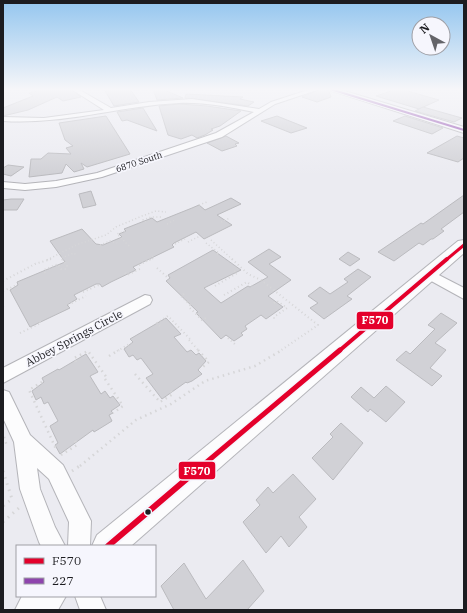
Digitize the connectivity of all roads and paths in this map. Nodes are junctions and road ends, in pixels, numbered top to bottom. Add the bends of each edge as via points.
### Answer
1 (56, 118) edge
2 (250, 118) edge
3 (423, 118) edge
4 (3, 119) edge
5 (464, 130) edge
6 (7, 186) edge
7 (207, 202) dead end
8 (199, 205) dead end
9 (166, 212) dead end
10 (163, 217) dead end
11 (230, 218) dead end
12 (175, 220) dead end
13 (146, 222) dead end
14 (221, 222) dead end
15 (167, 224) dead end
16 (125, 231) dead end
17 (200, 236) dead end
18 (185, 239) dead end
19 (211, 240) dead end
20 (188, 242) dead end
21 (117, 243) dead end
22 (206, 243) dead end
23 (175, 244) dead end
24 (100, 245) dead end
25 (464, 245) edge
26 (129, 246) dead end
27 (76, 255) dead end
28 (151, 255) dead end
29 (215, 255) dead end
30 (139, 264) dead end
31 (142, 268) dead end
32 (157, 268) dead end
33 (233, 270) dead end
34 (125, 272) dead end
35 (45, 273) dead end
36 (429, 274) junction
37 (167, 277) dead end
38 (3, 280) edge
39 (17, 285) dead end
40 (99, 285) dead end
41 (214, 286) dead end
42 (252, 286) dead end
43 (3, 291) edge
44 (83, 292) dead end
45 (184, 294) dead end
46 (464, 294) edge
47 (224, 295) dead end
48 (86, 296) dead end
49 (145, 300) dead end
50 (274, 303) dead end
51 (68, 305) dead end
52 (206, 318) dead end
53 (38, 320) dead end
54 (274, 321) dead end
55 (160, 326) dead end
56 (20, 333) dead end
57 (228, 338) dead end
58 (131, 343) dead end
59 (237, 346) dead end
60 (109, 356) dead end
61 (76, 362) dead end
62 (200, 369) dead end
63 (135, 374) dead end
64 (3, 376) edge
65 (42, 382) dead end
66 (170, 390) dead end
67 (3, 398) edge
68 (113, 413) dead end
69 (74, 440) dead end
70 (23, 442) junction
71 (3, 471) edge
72 (59, 478) junction
73 (3, 506) edge
74 (20, 506) dead end
75 (3, 522) edge
76 (53, 545) edge
77 (79, 545) edge
78 (109, 545) edge
79 (48, 597) edge
80 (88, 597) edge
81 (32, 610) edge
82 (93, 610) edge

1 - 4 street
2 - 6 street, 6870 South via 219,135 99,175 56,184
3 - 5 main road
7 - 8 path
9 - 38 path via 156,211 142,216 116,227 106,235 76,245 52,259 35,264
10 - 13 path via 151,216 144,220
11 - 14 path
12 - 15 path
16 - 26 path via 117,234
17 - 20 path
18 - 23 path
19 - 72 path via 248,274 261,280 318,325 255,366 205,381 171,404 136,420 78,468
21 - 24 path via 110,241
22 - 29 path via 219,253
25 - 36 main road
27 - 35 path via 74,253 61,258 67,266 66,269 61,269 58,264 44,270
28 - 30 path via 154,258
31 - 34 path via 127,275
32 - 37 path
33 - 41 path via 237,273
36 - 46 street
36 - 78 main road
39 - 43 path
40 - 44 path
42 - 47 path via 246,282
45 - 52 path via 181,296 191,308 202,320
48 - 51 path
49 - 64 street, Abbey Springs Circle
50 - 54 path via 277,301 287,308 274,317
53 - 56 path via 41,323
55 - 62 path via 157,322 168,316 210,362
57 - 59 path
58 - 60 path
61 - 68 path via 74,358 88,351 123,406
63 - 66 path via 160,402 173,394
65 - 69 path via 29,390 60,456 77,445
67 - 70 street
70 - 72 street via 56,472
70 - 76 street via 30,489
71 - 73 path via 12,499
72 - 77 street via 80,521
74 - 75 path
79 - 81 main road
80 - 82 street

